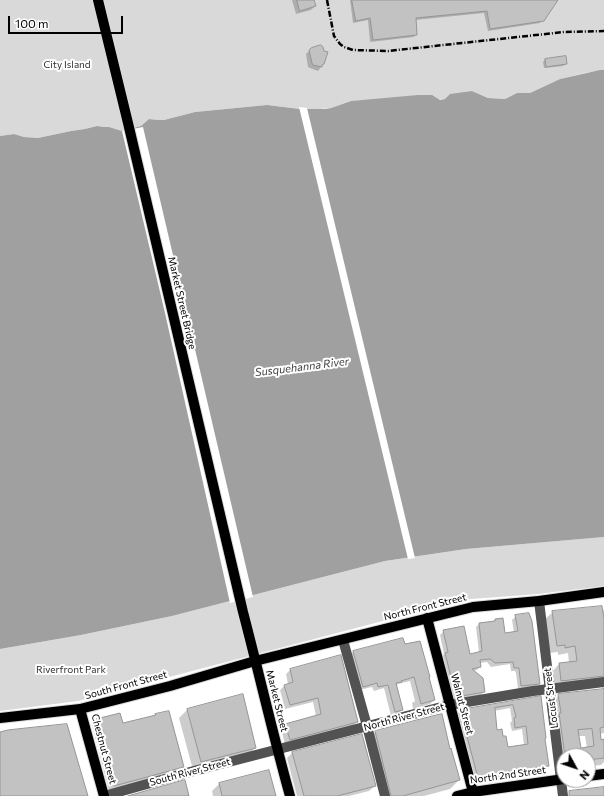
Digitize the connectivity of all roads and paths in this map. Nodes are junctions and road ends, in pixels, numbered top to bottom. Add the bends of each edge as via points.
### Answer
1 (98, 0) edge
2 (604, 592) edge
3 (540, 601) junction
4 (243, 612) joint
5 (427, 618) junction
6 (343, 640) junction
7 (255, 661) junction
8 (604, 682) edge
9 (550, 689) junction
10 (449, 705) junction
11 (80, 709) junction
12 (0, 718) edge
13 (367, 726) junction
14 (558, 748) edge
15 (277, 750) junction
16 (556, 780) edge
17 (474, 794) edge
18 (104, 796) edge
19 (290, 796) edge
20 (385, 796) edge
21 (457, 796) edge

1 - 4 main road, Market Street Bridge
2 - 3 main road, North Front Street
3 - 5 main road, North Front Street via 473,607
3 - 9 street, Locust Street
4 - 7 main road, Market Street
5 - 6 main road, North Front Street
5 - 10 main road, Walnut Street
6 - 7 main road, North Front Street
6 - 13 street
7 - 11 main road, South Front Street
7 - 15 main road, Market Street
8 - 9 street, North River Street
9 - 10 street, North River Street
9 - 14 street, Locust Street
10 - 13 street, North River Street
10 - 17 main road, Walnut Street
11 - 12 main road, South Front Street
11 - 18 main road, Chestnut Street
13 - 15 street, North River Street
13 - 20 street
15 - 18 street, South River Street
15 - 19 main road, Market Street
16 - 17 main road, North 2nd Street
17 - 21 main road, North 2nd Street

